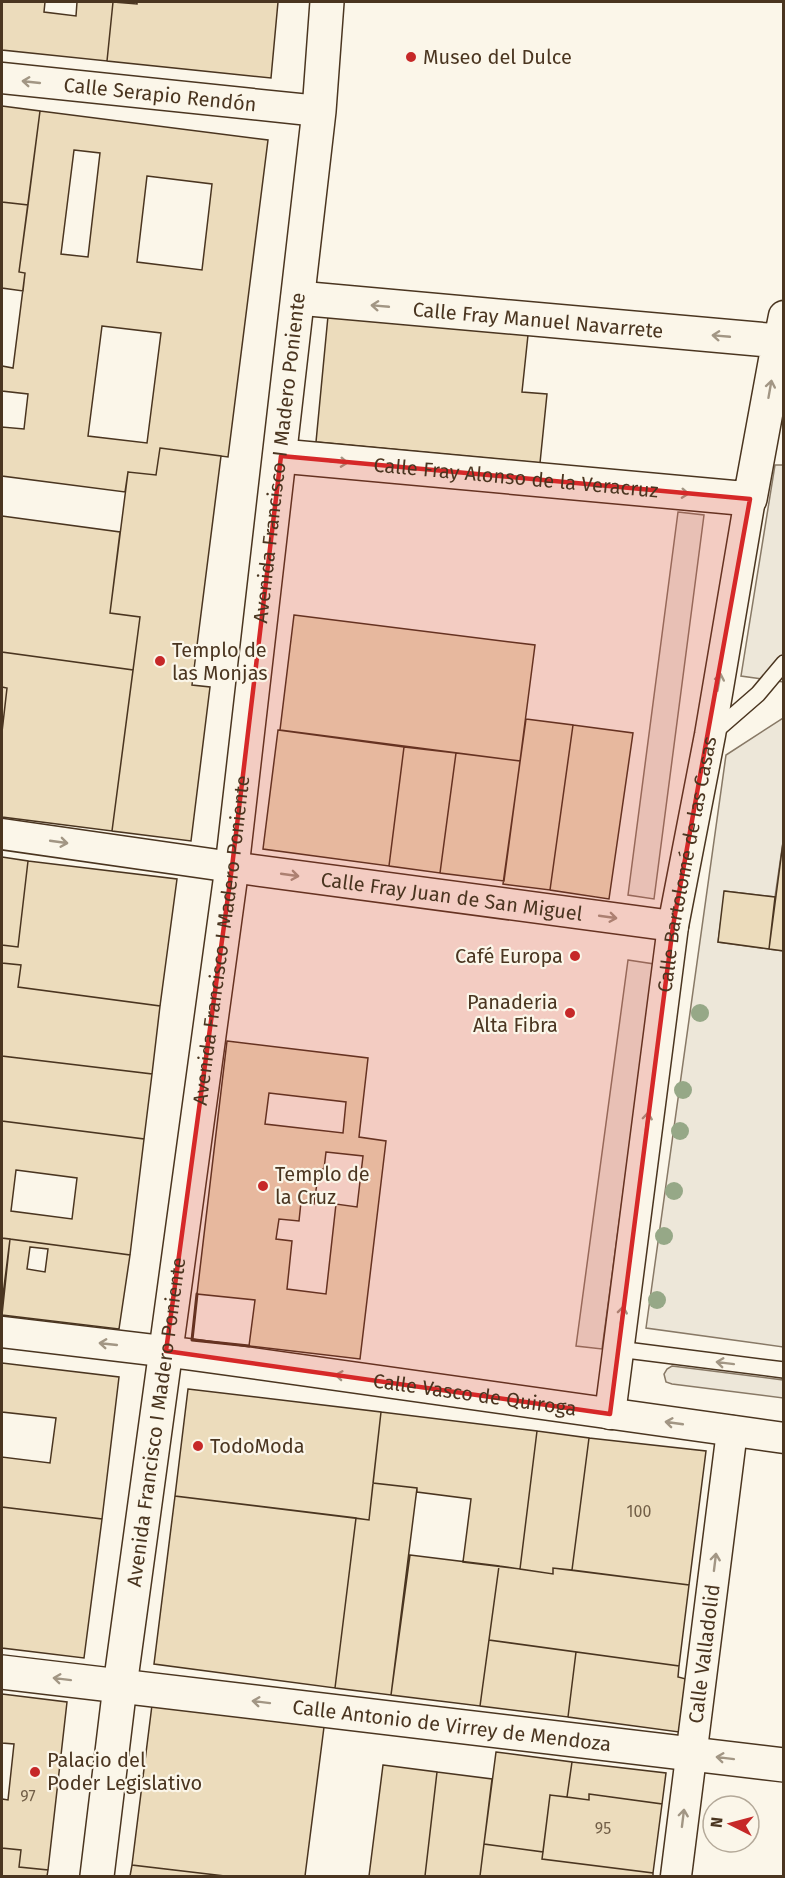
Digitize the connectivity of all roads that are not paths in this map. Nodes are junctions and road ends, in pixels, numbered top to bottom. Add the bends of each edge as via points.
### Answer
1 (327, 2) edge
2 (2, 78) edge
3 (319, 111) junction
4 (298, 298) junction
5 (781, 329) edge
6 (773, 438) edge
7 (281, 456) junction
8 (750, 499) junction
9 (783, 663) edge
10 (710, 735) junction
11 (2, 834) edge
12 (232, 867) junction
13 (672, 926) junction
14 (2, 1332) edge
15 (618, 1349) junction
16 (166, 1351) junction
17 (783, 1370) edge
18 (610, 1414) junction
19 (732, 1431) junction
20 (783, 1438) edge
21 (2, 1672) edge
22 (120, 1686) junction
23 (692, 1754) junction
24 (783, 1765) edge
25 (97, 1876) edge
26 (676, 1876) edge

1 - 3 street, Avenida Francisco I Madero Poniente
3 -> 2 street, Calle Serapio Rendón
3 - 4 street, Avenida Francisco I Madero Poniente
5 -> 4 street, Calle Fray Manuel Navarrete
4 - 7 street, Avenida Francisco I Madero Poniente
6 -> 5 street, Calle Bartolomé de las Casas
6 - 8 street, Calle Bartolomé de las Casas
7 -> 8 street, Calle Fray Alonso de la Veracruz
7 - 12 street, Avenida Francisco I Madero Poniente
10 -> 8 street, Calle Bartolomé de las Casas
9 - 10 lane via 758,694
10 - 13 street, Calle Bartolomé de las Casas
11 -> 12 street, Calle Fray Juan de San Miguel
12 -> 13 street, Calle Fray Juan de San Miguel
12 - 16 street, Avenida Francisco I Madero Poniente
15 -> 13 street, Calle Bartolomé de las Casas
16 -> 14 street, Calle Vasco de Quiroga
17 -> 15 lane
15 - 18 street, Calle Bartolomé de las Casas
18 -> 16 street, Calle Vasco de Quiroga
16 - 22 street, Avenida Francisco I Madero Poniente
19 -> 18 street, Calle Vasco de Quiroga
19 - 20 street, Calle Vasco de Quiroga
23 -> 19 street, Calle Valladolid
22 -> 21 street, Calle Antonio de Virrey de Mendoza
23 -> 22 street, Calle Antonio de Virrey de Mendoza
22 - 25 street, Avenida Francisco I Madero Poniente
24 -> 23 street, Calle Antonio de Virrey de Mendoza
26 -> 23 street, Calle Valladolid

